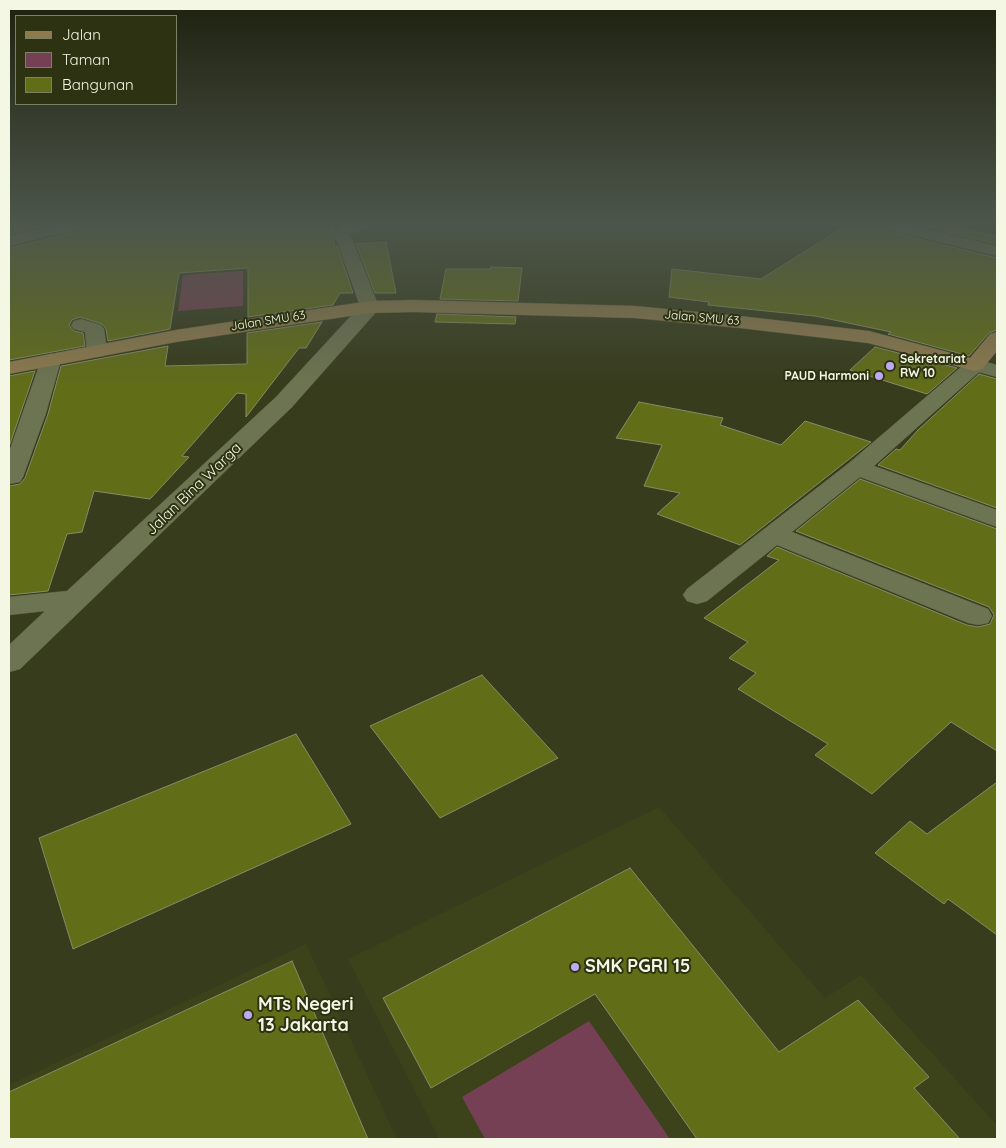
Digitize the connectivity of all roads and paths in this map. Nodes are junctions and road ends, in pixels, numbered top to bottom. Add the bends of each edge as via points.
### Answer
1 (359, 279) edge
2 (370, 307) junction
3 (81, 325) dead end
4 (997, 338) edge
5 (97, 351) junction
6 (51, 360) junction
7 (9, 368) edge
8 (986, 368) edge
9 (857, 468) junction
10 (11, 477) dead end
11 (997, 519) edge
12 (775, 535) junction
13 (697, 595) dead end
14 (76, 599) junction
15 (9, 606) edge
16 (978, 616) dead end
17 (9, 662) edge

1 - 2 street
2 - 5 street, Jalan SMU 63
2 - 8 street, Jalan SMU 63 via 635,312 869,337
2 - 14 street, Jalan Bina Warga via 284,402
3 - 5 street via 94,329
4 - 8 street
5 - 6 street, Jalan SMU 63
6 - 7 street, Jalan SMU 63
6 - 10 street
8 - 9 street
9 - 11 street
9 - 12 street
12 - 13 street
12 - 16 street
14 - 15 street
14 - 17 street, Jalan Bina Warga

